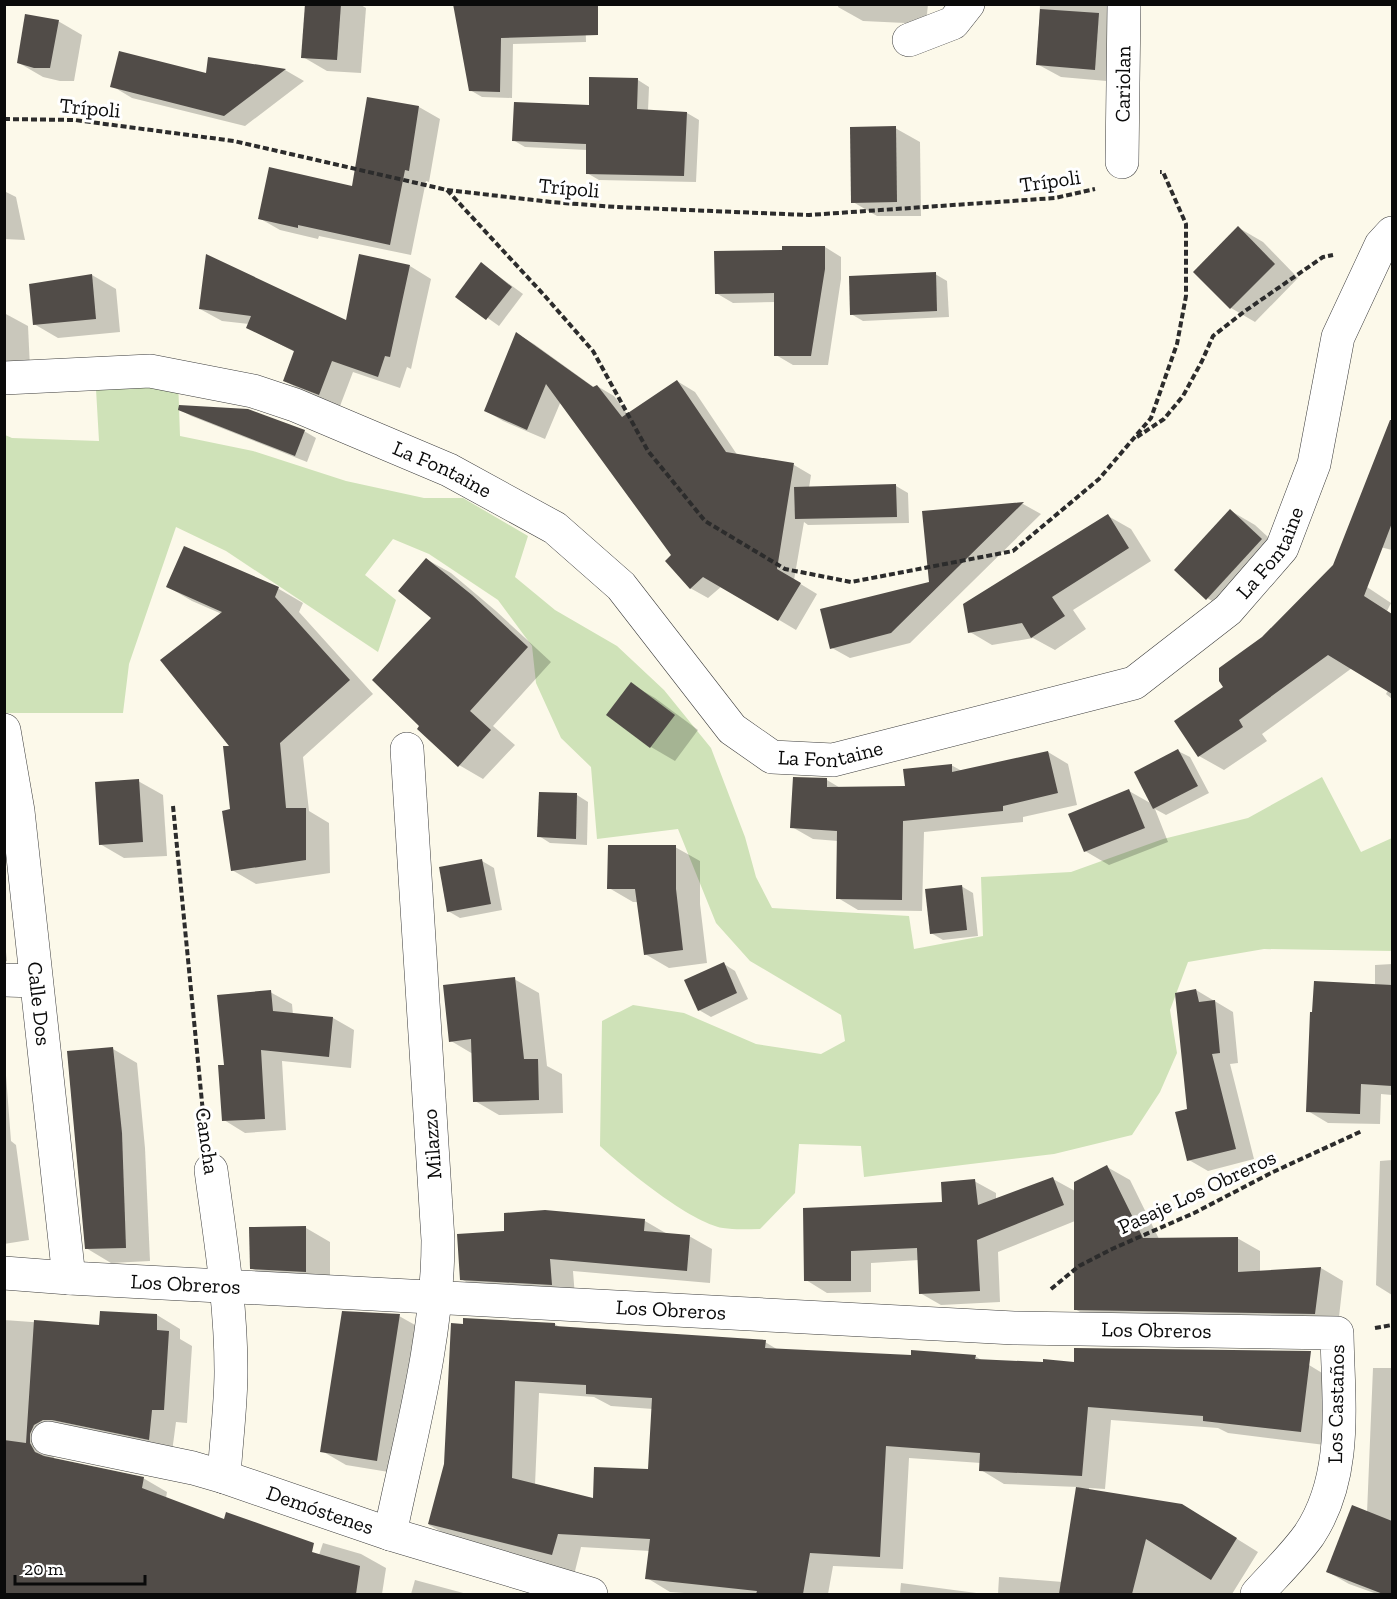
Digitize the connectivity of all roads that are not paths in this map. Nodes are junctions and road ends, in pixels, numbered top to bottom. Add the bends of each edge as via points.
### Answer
1 (968, 4) edge
2 (1124, 4) edge
3 (909, 40) dead end
4 (1122, 162) road end
5 (1392, 233) edge
6 (4, 378) edge
7 (4, 730) edge
8 (407, 749) dead end
9 (11, 811) edge
10 (20, 980) edge
11 (211, 1170) road end
12 (4, 1273) edge
13 (69, 1278) junction
14 (227, 1287) junction
15 (436, 1298) junction
16 (1337, 1333) joint
17 (48, 1438) dead end
18 (224, 1477) junction
19 (390, 1534) junction
20 (591, 1594) edge
21 (1257, 1594) edge

1 - 3 street via 953,23
2 - 4 street, Cariolan
5 - 6 street, La Fontaine via 1381,245 1338,338 1314,464 1282,548 1228,610 1134,683 832,760 772,757 732,729 621,586 555,528 449,470 253,391 150,371
7 - 9 street, Calle Dos
8 - 15 street, Milazzo via 438,1240
9 - 10 street, Calle Dos
10 - 13 street, Calle Dos
11 - 14 street, Cancha
12 - 13 street, Los Obreros
13 - 14 street, Los Obreros
14 - 15 street, Los Obreros
14 - 18 street, Cancha via 231,1374
15 - 16 street, Los Obreros via 1014,1328
15 - 19 street, Milazzo
16 - 21 street, Los Castaños via 1338,1449 1333,1482 1308,1536
17 - 18 street, Demóstenes
18 - 19 street, Demóstenes
19 - 20 street, Demóstenes

